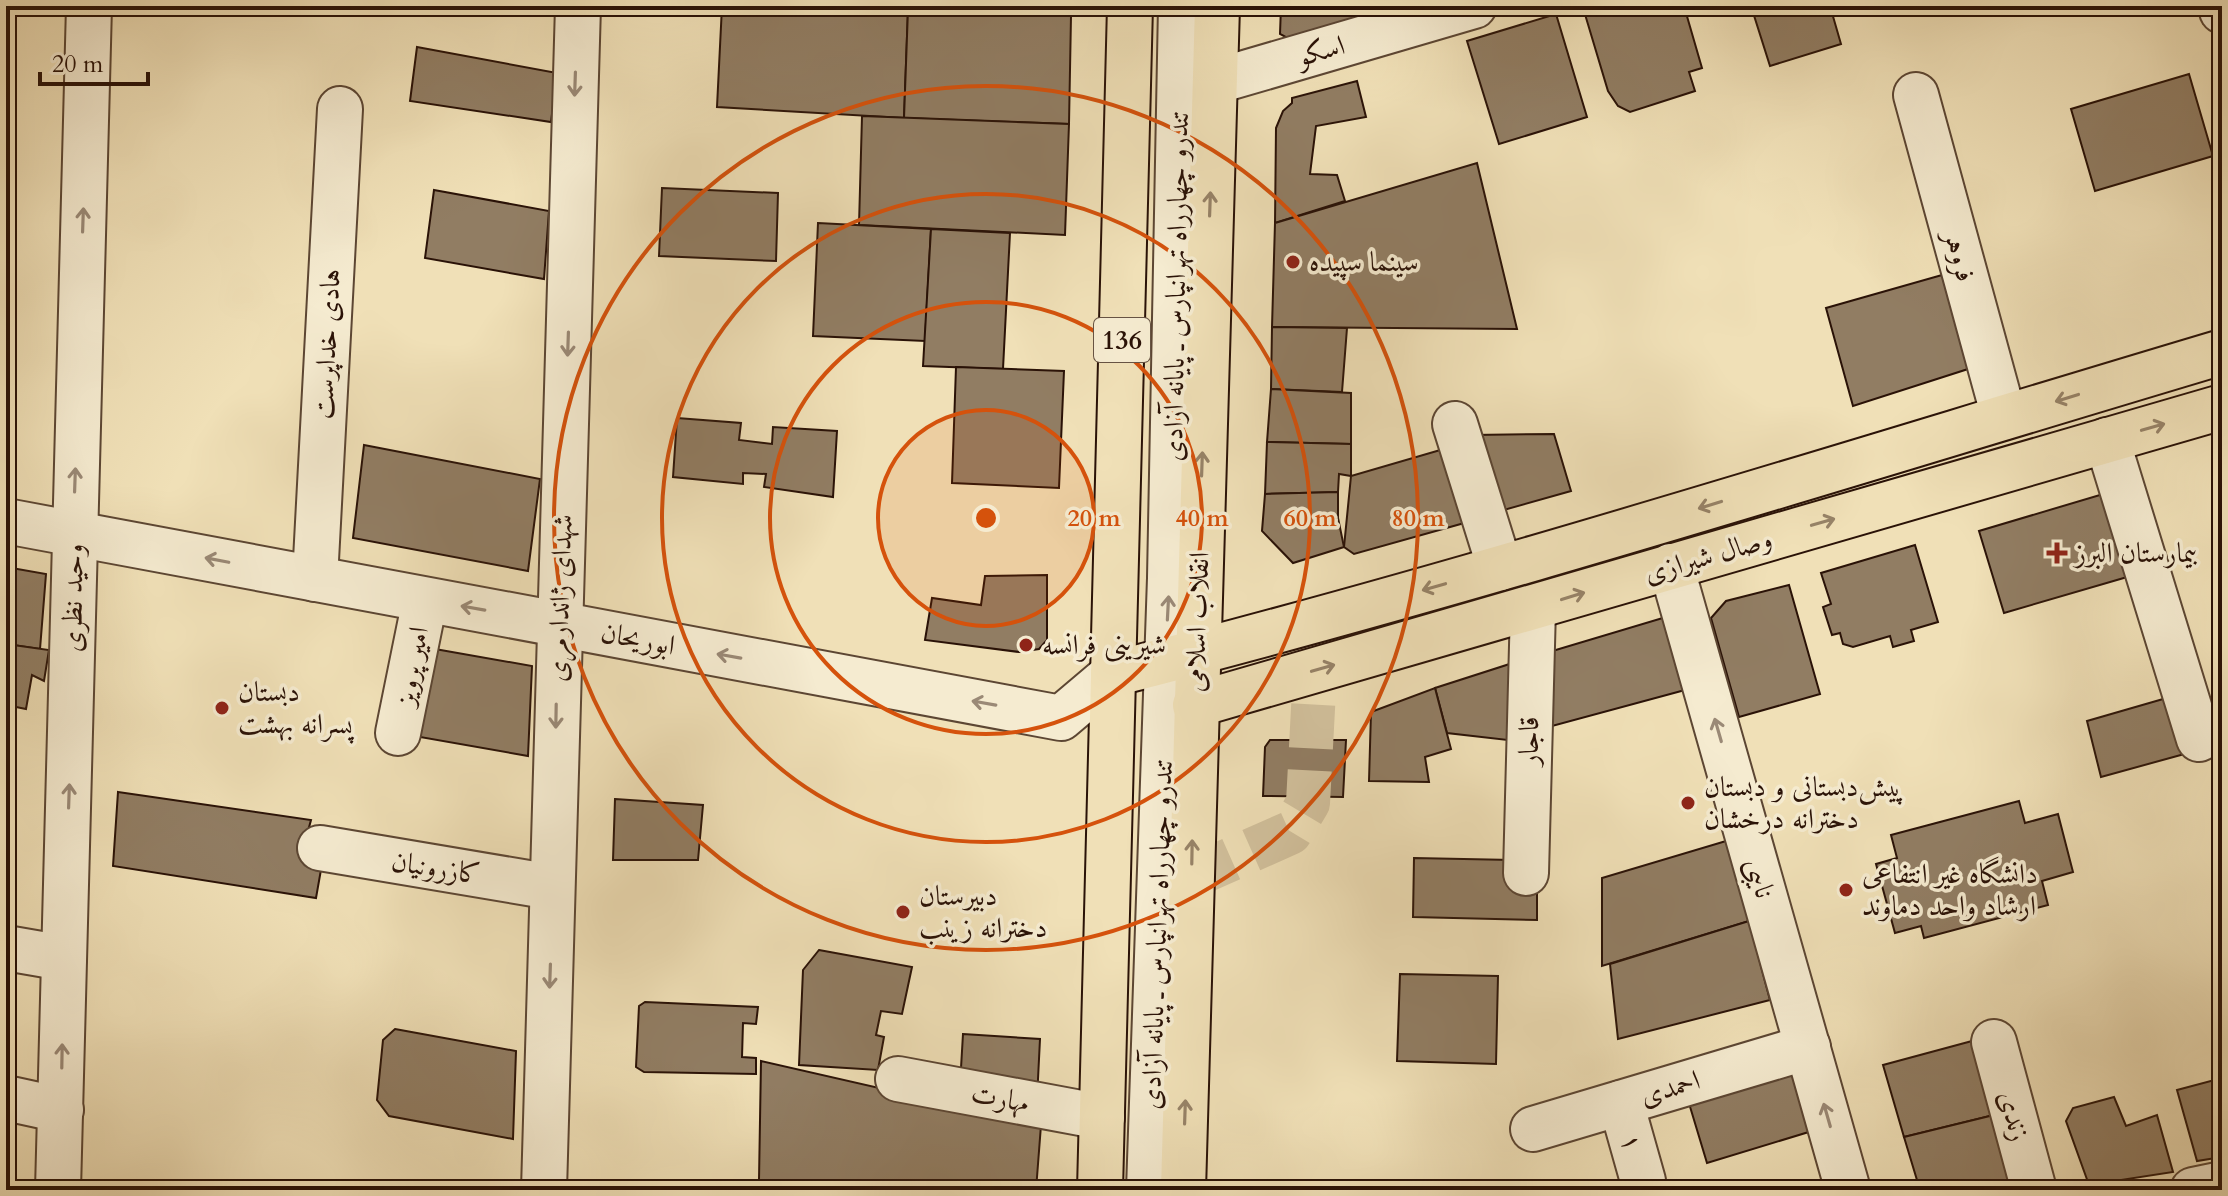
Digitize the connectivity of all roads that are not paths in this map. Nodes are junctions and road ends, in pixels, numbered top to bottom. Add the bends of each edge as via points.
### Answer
1 (89, 6) edge
2 (578, 6) edge
3 (1130, 6) edge
4 (1157, 6) edge
5 (1181, 6) edge
6 (1217, 6) edge
7 (1474, 6) edge
8 (1214, 82) junction
9 (1916, 95) dead end
10 (340, 109) dead end
11 (2222, 352) edge
12 (2222, 407) edge
13 (2004, 417) junction
14 (1455, 424) dead end
15 (2107, 440) junction
16 (6, 521) edge
17 (74, 534) junction
18 (1671, 566) junction
19 (1500, 568) junction
20 (315, 579) junction
21 (425, 600) junction
22 (1533, 608) junction
23 (558, 624) junction
24 (1261, 637) junction
25 (1153, 664) junction
26 (1261, 686) junction
27 (1195, 705) junction
28 (398, 733) dead end
29 (2199, 739) dead end
30 (320, 848) dead end
31 (1526, 873) dead end
32 (552, 887) junction
33 (6, 948) edge
34 (64, 958) junction
35 (1994, 1042) dead end
36 (1808, 1047) junction
37 (898, 1079) dead end
38 (6, 1098) edge
39 (1621, 1103) junction
40 (61, 1110) junction
41 (1102, 1117) junction
42 (1533, 1129) dead end
43 (1643, 1181) dead end
44 (2222, 1184) edge
45 (58, 1190) edge
46 (544, 1190) edge
47 (1100, 1190) edge
48 (1126, 1190) edge
49 (1149, 1190) edge
50 (1183, 1190) edge
51 (1848, 1190) edge
52 (2034, 1190) edge
53 (2193, 1190) edge

17 -> 1 street, وحید نظری
2 -> 23 street, شهدای ژاندارمری
3 - 25 main road, انقلاب اسلامی / 136
4 - 25 street
25 -> 5 street, تندرو چهارراه تهرانپارس ـ پایانه آزادی
6 - 8 main road, انقلاب اسلامی / 136
7 - 8 street, اسکو
25 -> 8 main road, انقلاب اسلامی / 136
9 - 13 street, فروهر
10 - 20 street, هادی خداپرست
11 -> 13 main road, وصال شیرازی
15 -> 12 main road, وصال شیرازی
13 -> 19 main road, وصال شیرازی
14 - 19 street
18 -> 15 main road, وصال شیرازی
15 - 29 street
16 - 17 street, ابوریحان
20 -> 17 street, ابوریحان
34 -> 17 street, وحید نظری
22 -> 18 main road, وصال شیرازی
36 -> 18 street, نایبی
19 -> 24 main road, وصال شیرازی
20 - 21 street, ابوریحان
23 -> 21 street, ابوریحان
21 - 28 street, امیر پرویز
26 -> 22 main road, وصال شیرازی
22 - 31 street, قاجار
25 -> 23 street, ابوریحان via 1061,718
23 -> 32 street, شهدای ژاندارمری
24 - 25 main road, وصال شیرازی
24 - 26 main road
25 - 27 main road, انقلاب اسلامی / 136
25 - 41 main road, انقلاب اسلامی / 136
25 - 48 street
25 - 49 street, تندرو چهارراه تهرانپارس ـ پایانه آزادی
26 - 27 main road, وصال شیرازی
50 -> 27 main road, انقلاب اسلامی / 136
30 - 32 street, کازرونیان
32 -> 46 street, شهدای ژاندارمری
33 - 34 street
40 -> 34 street, وحید نظری
35 - 52 street, زندی
36 - 39 street, احمدی
51 -> 36 street, نایبی
37 - 41 street, مهارت
38 - 40 street
39 - 42 street, احمدی
39 - 43 street, ۱
40 - 45 street, وحید نظری
41 - 47 main road, انقلاب اسلامی / 136
44 - 53 street

